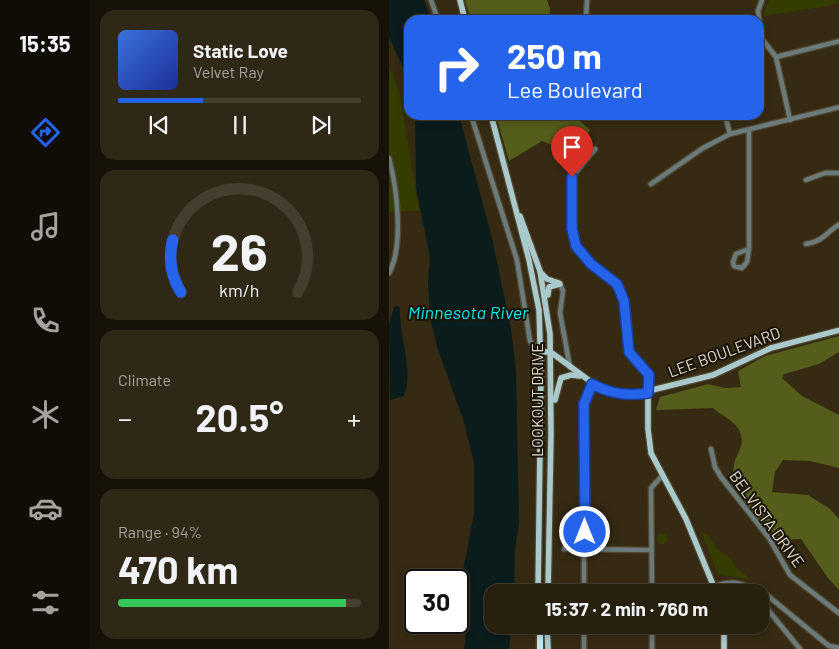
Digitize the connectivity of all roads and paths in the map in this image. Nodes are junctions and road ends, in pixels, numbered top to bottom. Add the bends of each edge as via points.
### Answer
1 (431, 0) edge
2 (460, 0) edge
3 (587, 0) edge
4 (762, 0) edge
5 (436, 15) edge
6 (464, 15) edge
7 (586, 15) edge
8 (759, 15) edge
9 (839, 41) edge
10 (764, 42) edge
11 (776, 57) junction
12 (839, 107) edge
13 (473, 120) edge
14 (492, 120) edge
15 (726, 120) edge
16 (789, 120) junction
17 (749, 130) junction
18 (730, 134) junction
19 (595, 149) dead end
20 (389, 158) edge
21 (839, 173) edge
22 (806, 180) dead end
23 (651, 184) dead end
24 (517, 212) junction
25 (839, 224) edge
26 (807, 244) dead end
27 (749, 249) junction
28 (539, 272) junction
29 (389, 273) edge
30 (560, 284) junction
31 (839, 330) edge
32 (550, 334) junction
33 (541, 351) junction
34 (552, 353) junction
35 (570, 367) junction
36 (582, 377) junction
37 (592, 384) junction
38 (648, 393) junction
39 (551, 435) junction
40 (711, 449) dead end
41 (662, 476) junction
42 (564, 549) dead end
43 (585, 550) junction
44 (651, 550) junction
45 (539, 584) edge
46 (547, 584) edge
47 (584, 584) edge
48 (651, 584) edge
49 (713, 584) edge
50 (720, 584) edge
51 (742, 584) edge
52 (769, 597) edge
53 (769, 611) edge
54 (839, 614) edge
55 (538, 634) edge
56 (539, 634) edge
57 (547, 634) edge
58 (584, 634) edge
59 (652, 634) edge
60 (724, 634) edge
61 (839, 648) edge
62 (536, 649) edge
63 (540, 649) edge
64 (548, 649) edge
65 (584, 649) edge
66 (652, 649) edge
67 (723, 649) edge
68 (801, 649) edge

1 - 5 street
2 - 6 main road
3 - 7 street
4 - 8 street
9 - 11 street
10 - 11 street
11 - 16 street
12 - 16 street
13 - 33 street via 517,260 529,341
14 - 24 main road, LOOKOUT DRIVE
15 - 18 street
16 - 17 street
17 - 18 street
17 - 27 street
18 - 23 street via 703,148
19 - 38 street via 572,177 572,229 576,246 591,264 617,284 624,301 629,352 649,375
20 - 29 street via 395,180 397,227 394,262
21 - 22 street via 825,173
24 - 28 main road, LOOKOUT DRIVE
24 - 33 main road, LOOKOUT DRIVE via 539,310
25 - 26 street via 819,242
27 - 27 street via 745,265 742,268 734,266 736,254
28 - 30 main road
28 - 32 main road, LOOKOUT DRIVE
30 - 32 main road via 548,289 552,317
30 - 35 street via 563,292 560,313
31 - 38 main road, LEE BOULEVARD via 771,348 713,375
32 - 34 main road, LOOKOUT DRIVE
33 - 34 main road, LEE BOULEVARD
33 - 45 main road, LOOKOUT DRIVE
34 - 35 main road, LEE BOULEVARD
34 - 39 main road, LOOKOUT DRIVE
35 - 36 main road, LEE BOULEVARD
36 - 37 main road, LEE BOULEVARD
36 - 39 main road via 565,376 558,383
37 - 38 main road, LEE BOULEVARD via 616,394
37 - 43 street via 584,404
38 - 41 main road via 651,452
39 - 46 main road, LOOKOUT DRIVE
40 - 54 street, BELVISTA DRIVE via 721,477 769,538 790,574
41 - 44 street via 651,488
41 - 49 main road via 686,519
42 - 43 street
43 - 44 street
43 - 47 street
44 - 48 street
50 - 51 street
52 - 61 street via 829,646
53 - 68 street
55 - 62 highway
56 - 63 highway
57 - 64 main road
58 - 65 street
59 - 66 street
60 - 67 main road

